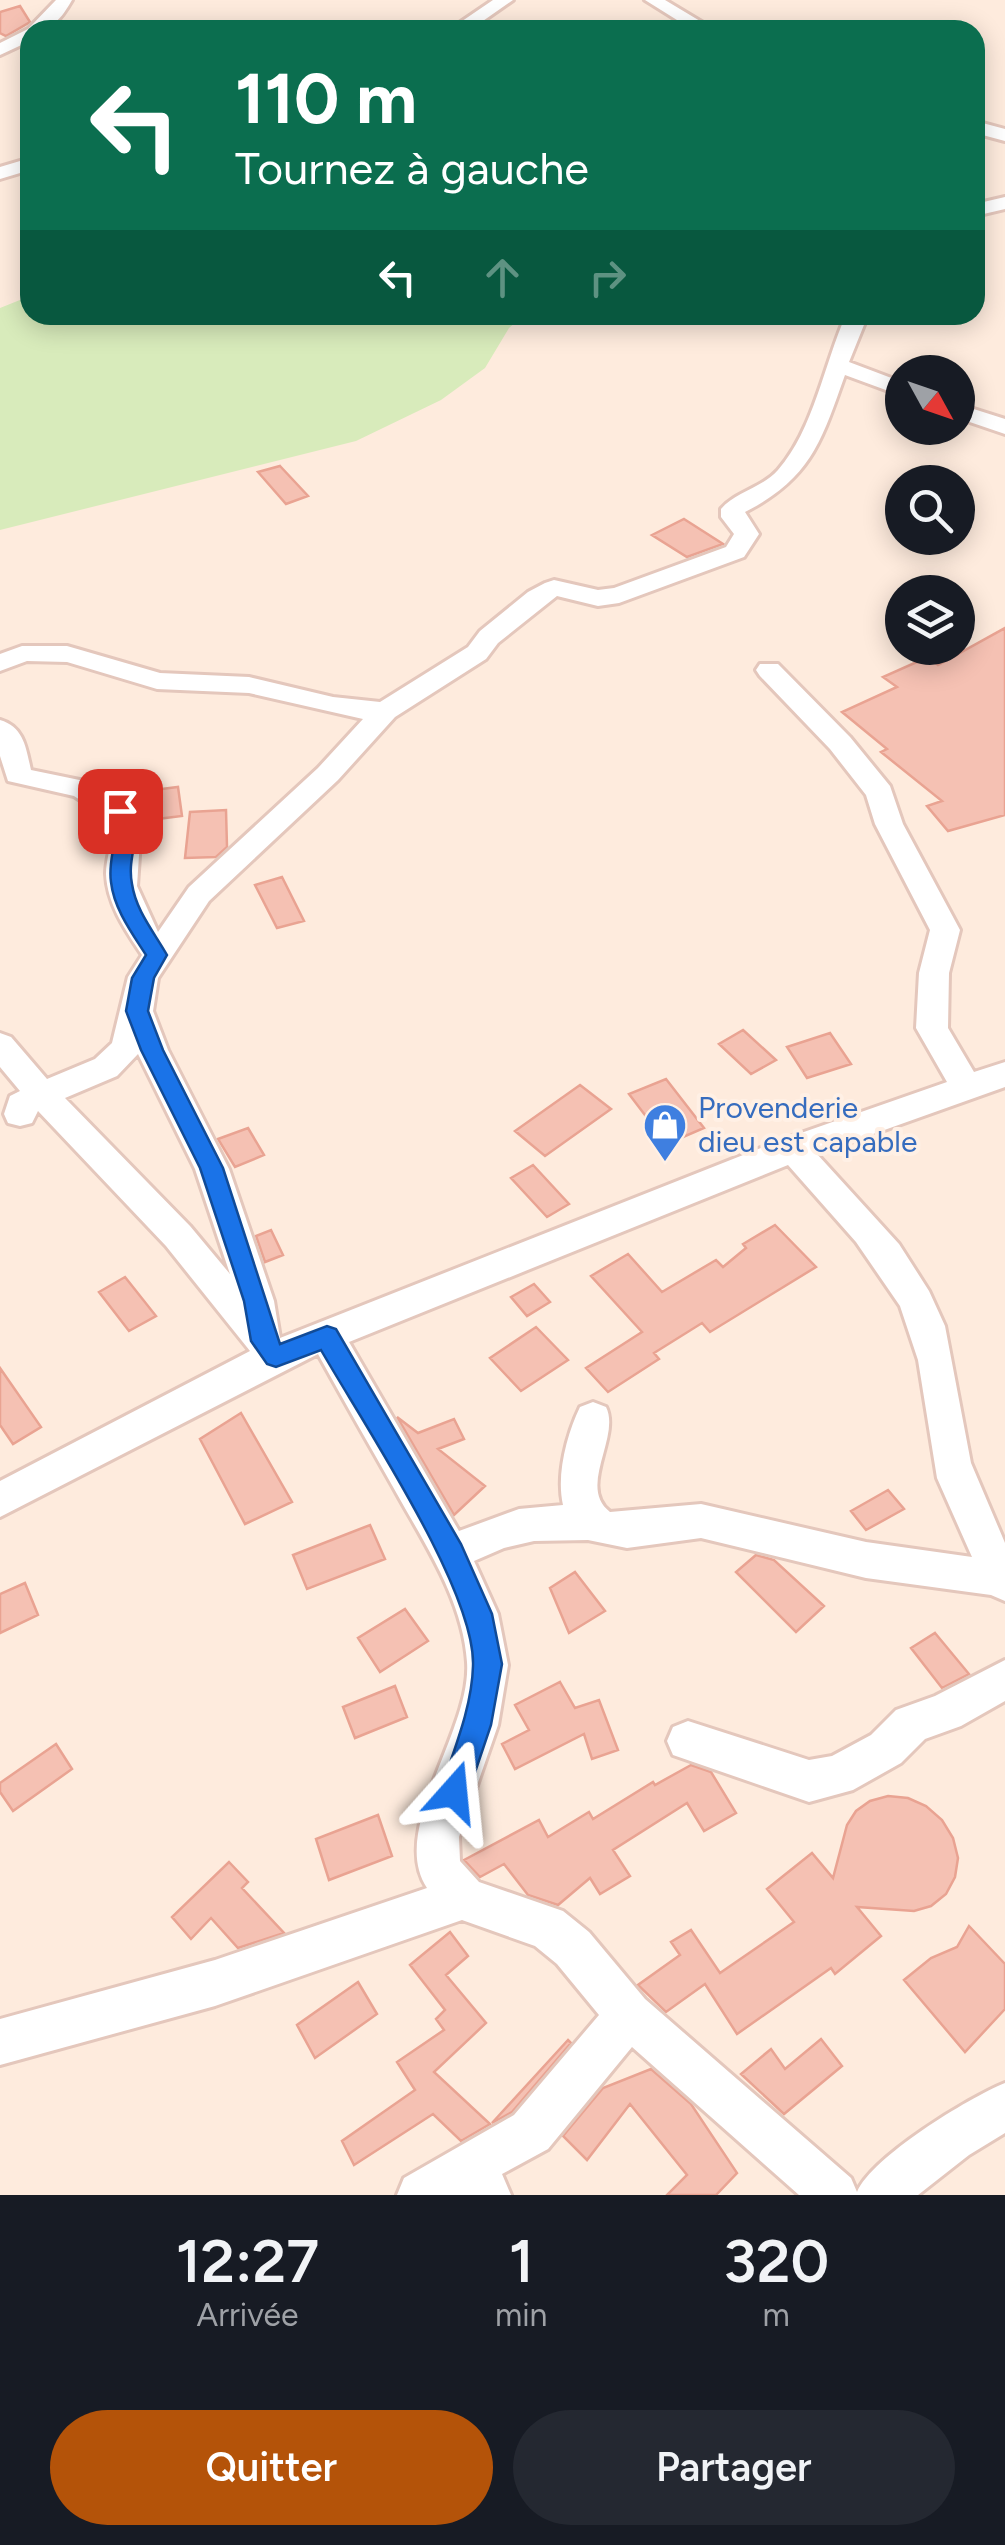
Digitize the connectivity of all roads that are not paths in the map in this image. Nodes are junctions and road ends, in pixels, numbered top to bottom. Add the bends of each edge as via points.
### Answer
1 (64, 0) edge
2 (505, 0) edge
3 (652, 0) edge
4 (49, 20) edge
5 (474, 20) edge
6 (688, 20) edge
7 (988, 208) edge
8 (1005, 222) edge
9 (852, 325) edge
10 (840, 366) junction
11 (885, 383) edge
12 (975, 417) edge
13 (1005, 427) edge
14 (0, 662) edge
15 (769, 670) dead end
16 (385, 711) junction
17 (0, 729) edge
18 (157, 955) junction
19 (137, 1011) junction
20 (0, 1045) edge
21 (1005, 1074) edge
22 (966, 1087) junction
23 (20, 1108) edge
24 (793, 1149) junction
25 (327, 1337) junction
26 (269, 1349) junction
27 (593, 1418) dead end
28 (0, 1500) edge
29 (592, 1522) junction
30 (452, 1553) junction
31 (1004, 1581) edge
32 (1005, 1678) edge
33 (688, 1741) dead end
34 (463, 1898) junction
35 (629, 2014) junction
36 (0, 2042) edge
37 (1005, 2106) edge
38 (481, 2179) edge
39 (422, 2195) edge
40 (834, 2195) edge
41 (880, 2195) edge

1 - 4 street
2 - 5 street
3 - 6 street
7 - 8 street
9 - 10 street
10 - 11 street
10 - 16 street via 801,458 781,482 733,510 747,534 735,552 619,596 554,588 477,654
12 - 13 street
14 - 16 street via 73,653 179,686 253,686 340,709
15 - 22 street via 880,793 889,824 945,930 934,974 932,1028
16 - 18 street via 328,774 198,894
17 - 18 street via 10,738 18,775 93,793 120,811 128,828 120,880 128,908
18 - 19 street via 143,978
19 - 23 street via 127,1046 106,1068
19 - 26 street via 212,1168
20 - 23 street
21 - 22 street
22 - 24 street
23 - 26 street via 70,1121 178,1236
24 - 25 street
24 - 31 street via 900,1274 927,1326 952,1467
25 - 26 street
25 - 30 street
26 - 28 street
27 - 29 street via 580,1490 580,1508
29 - 30 street via 510,1526
29 - 31 street via 606,1531 698,1520 872,1561
30 - 34 street via 478,1614 488,1664 476,1725 438,1837 438,1868
32 - 33 street via 911,1724 886,1749 838,1775 808,1781
34 - 35 street via 547,1927
34 - 36 street via 214,1983
35 - 38 street via 532,2132
35 - 40 street
37 - 41 street
38 - 39 street

